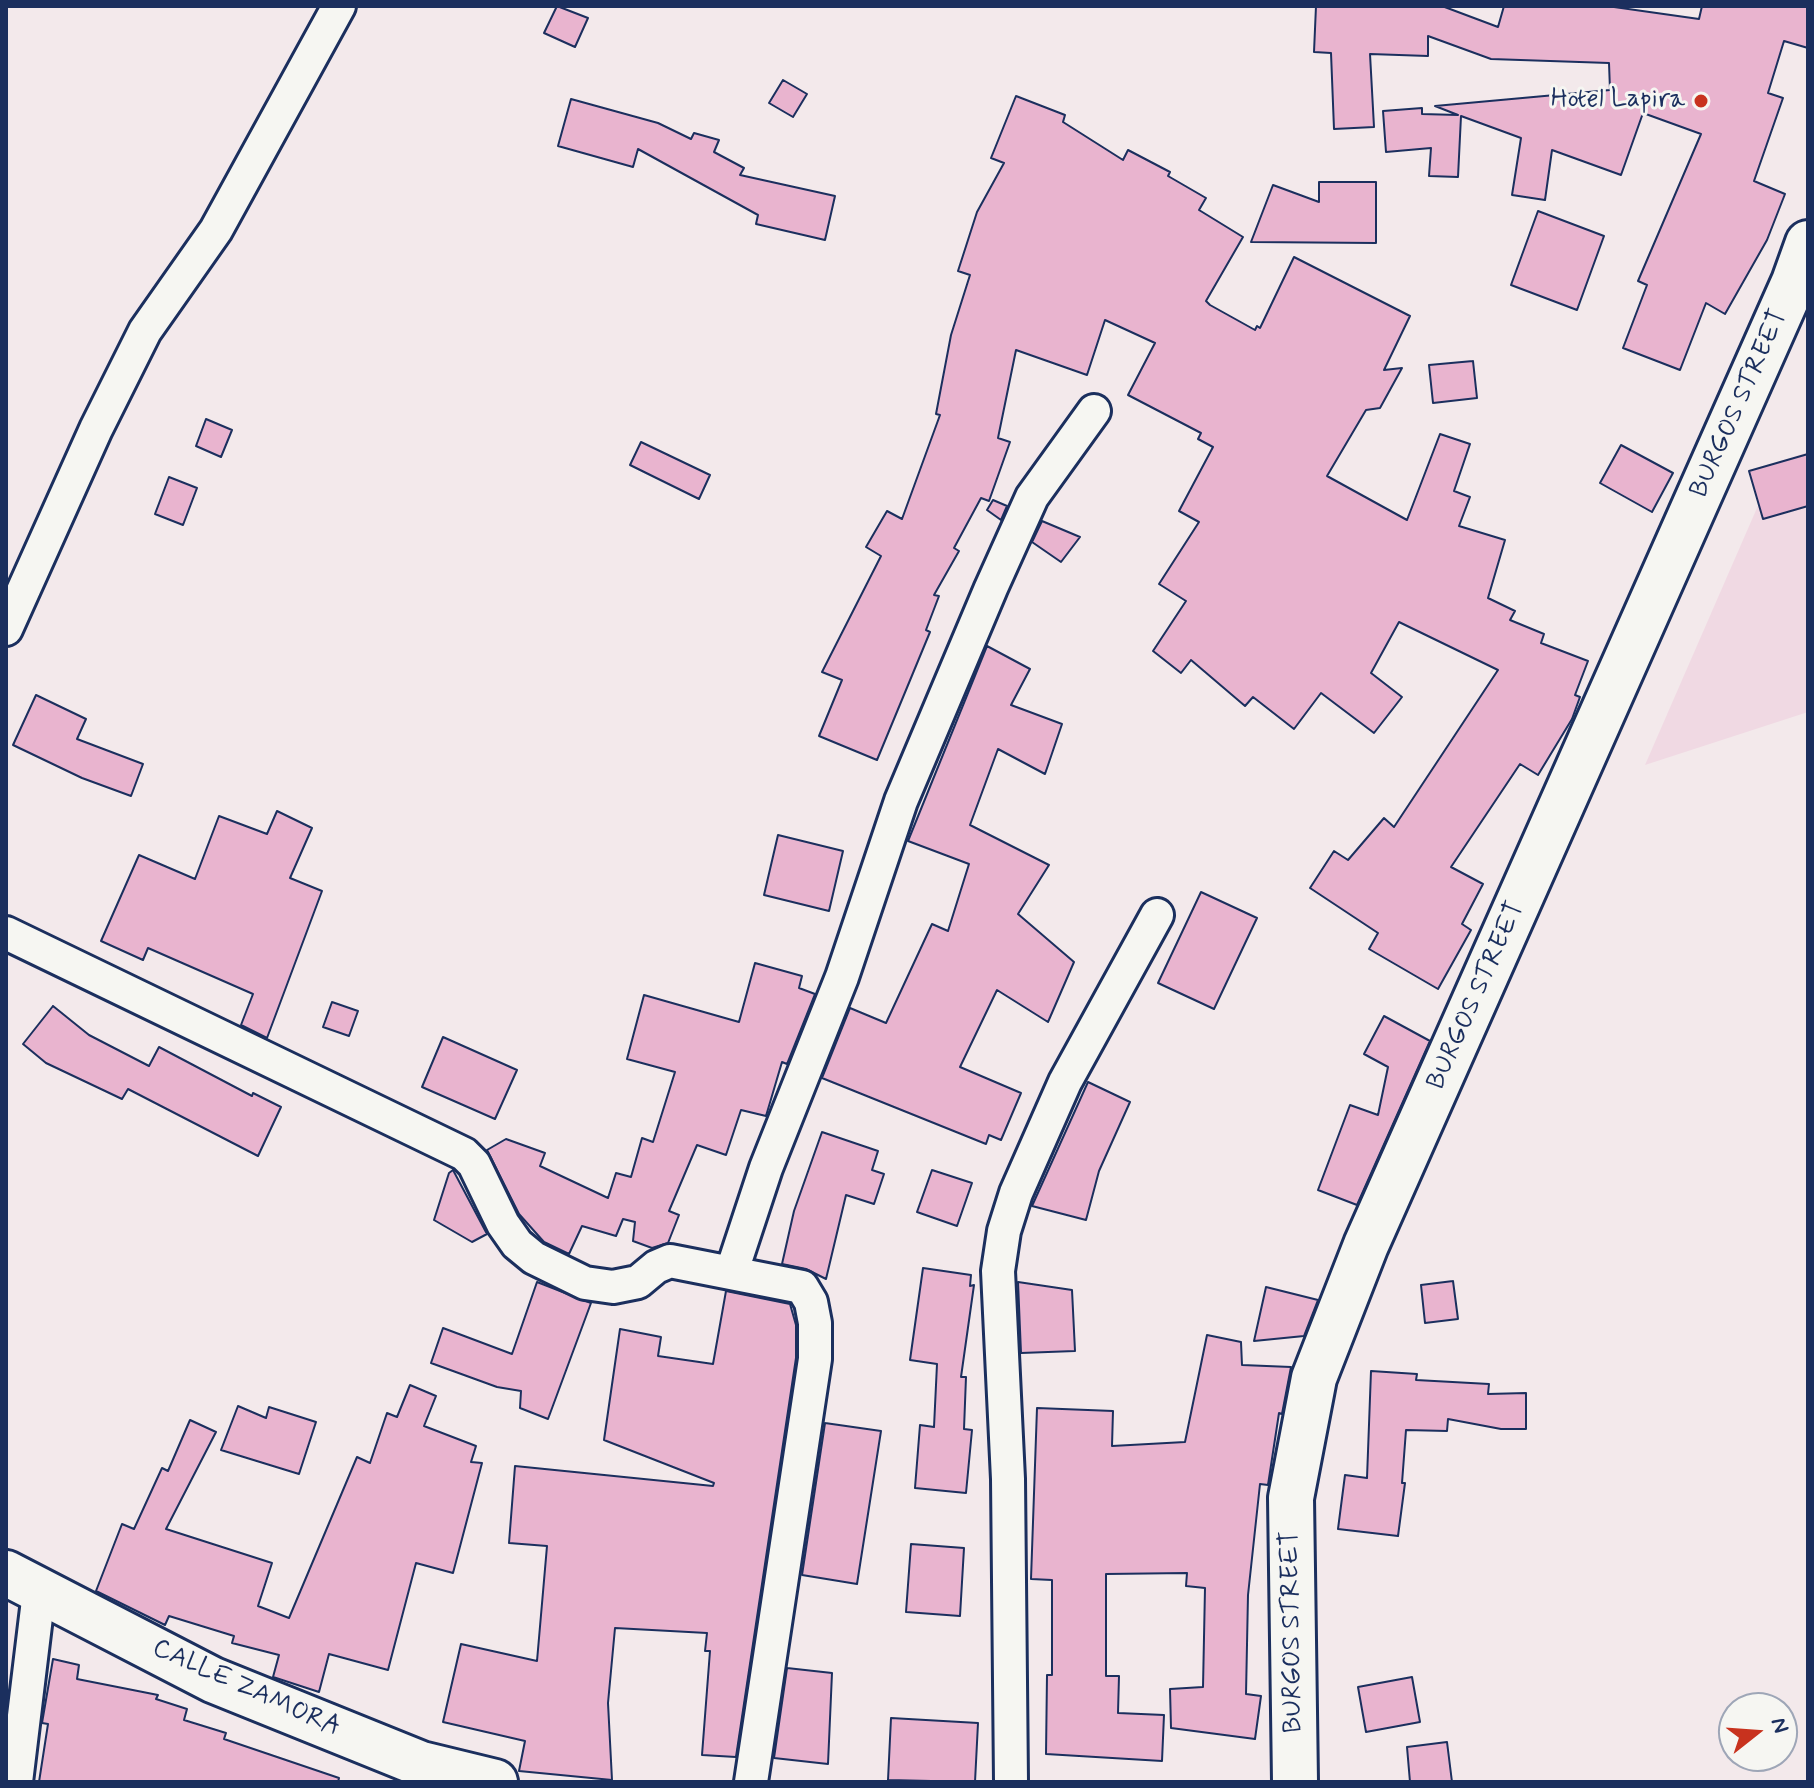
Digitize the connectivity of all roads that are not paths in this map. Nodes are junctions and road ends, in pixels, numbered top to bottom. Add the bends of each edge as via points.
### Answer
1 (339, 6) edge
2 (1808, 243) edge
3 (1094, 411) dead end
4 (6, 629) edge
5 (1157, 915) dead end
6 (6, 933) edge
7 (732, 1271) junction
8 (22, 1583) edge
9 (16, 1782) edge
10 (495, 1782) edge
11 (751, 1782) edge
12 (1011, 1782) edge
13 (1295, 1782) edge

1 - 4 street via 216,230 145,331
2 - 13 main road, BURGOS STREET via 1366,1245 1314,1378 1291,1498
3 - 7 street via 1032,497 901,801 842,977 766,1168
5 - 12 street via 1065,1082 1004,1231 998,1271 1008,1479
6 - 7 street via 464,1154 517,1244 585,1283 613,1287 638,1282 670,1261
7 - 11 street via 802,1287 815,1323 807,1422
8 - 9 street
8 - 10 main road, CALLE ZAMORA via 213,1680 421,1764

